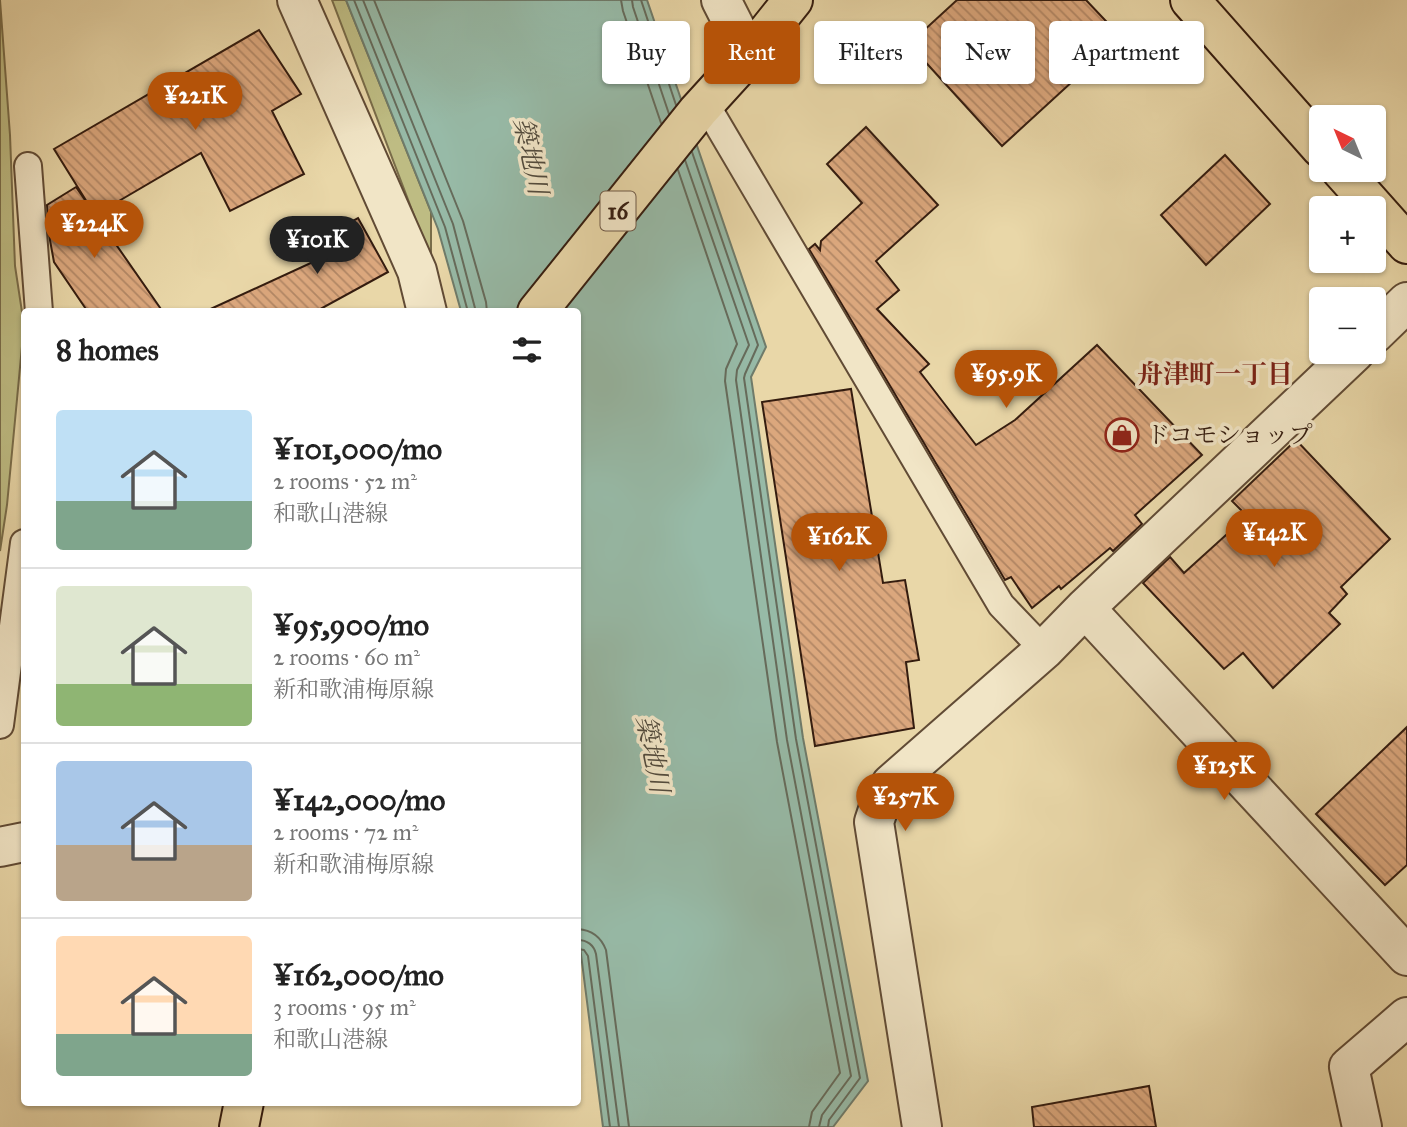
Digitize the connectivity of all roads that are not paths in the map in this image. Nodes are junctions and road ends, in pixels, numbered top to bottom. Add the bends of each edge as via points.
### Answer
1 (297, 0) edge
2 (721, 0) edge
3 (793, 0) edge
4 (1190, 0) edge
5 (732, 21) edge
6 (776, 21) edge
7 (723, 84) edge
8 (702, 107) junction
9 (1309, 134) edge
10 (28, 166) dead end
11 (1352, 182) edge
12 (1407, 244) edge
13 (1407, 303) edge
14 (39, 308) edge
15 (426, 308) edge
16 (540, 308) edge
17 (1386, 323) edge
18 (1342, 364) edge
19 (21, 566) edge
20 (1085, 608) junction
21 (1044, 650) junction
22 (0, 725) edge
23 (21, 843) edge
24 (0, 847) edge
25 (1407, 956) edge
26 (1407, 1017) edge
27 (243, 1106) edge
28 (239, 1127) edge
29 (922, 1127) edge
30 (1362, 1127) edge

1 - 15 street via 416,271
2 - 5 street
3 - 6 main road, 16
4 - 9 main road
7 - 8 main road, 16
8 - 16 main road, 16
8 - 21 lane via 1001,604
10 - 14 lane
11 - 12 main road
13 - 17 street
18 - 20 street
19 - 22 lane
20 - 21 street
20 - 25 street
21 - 29 street via 891,783 874,822
23 - 24 street
26 - 30 street via 1349,1067
27 - 28 main road

